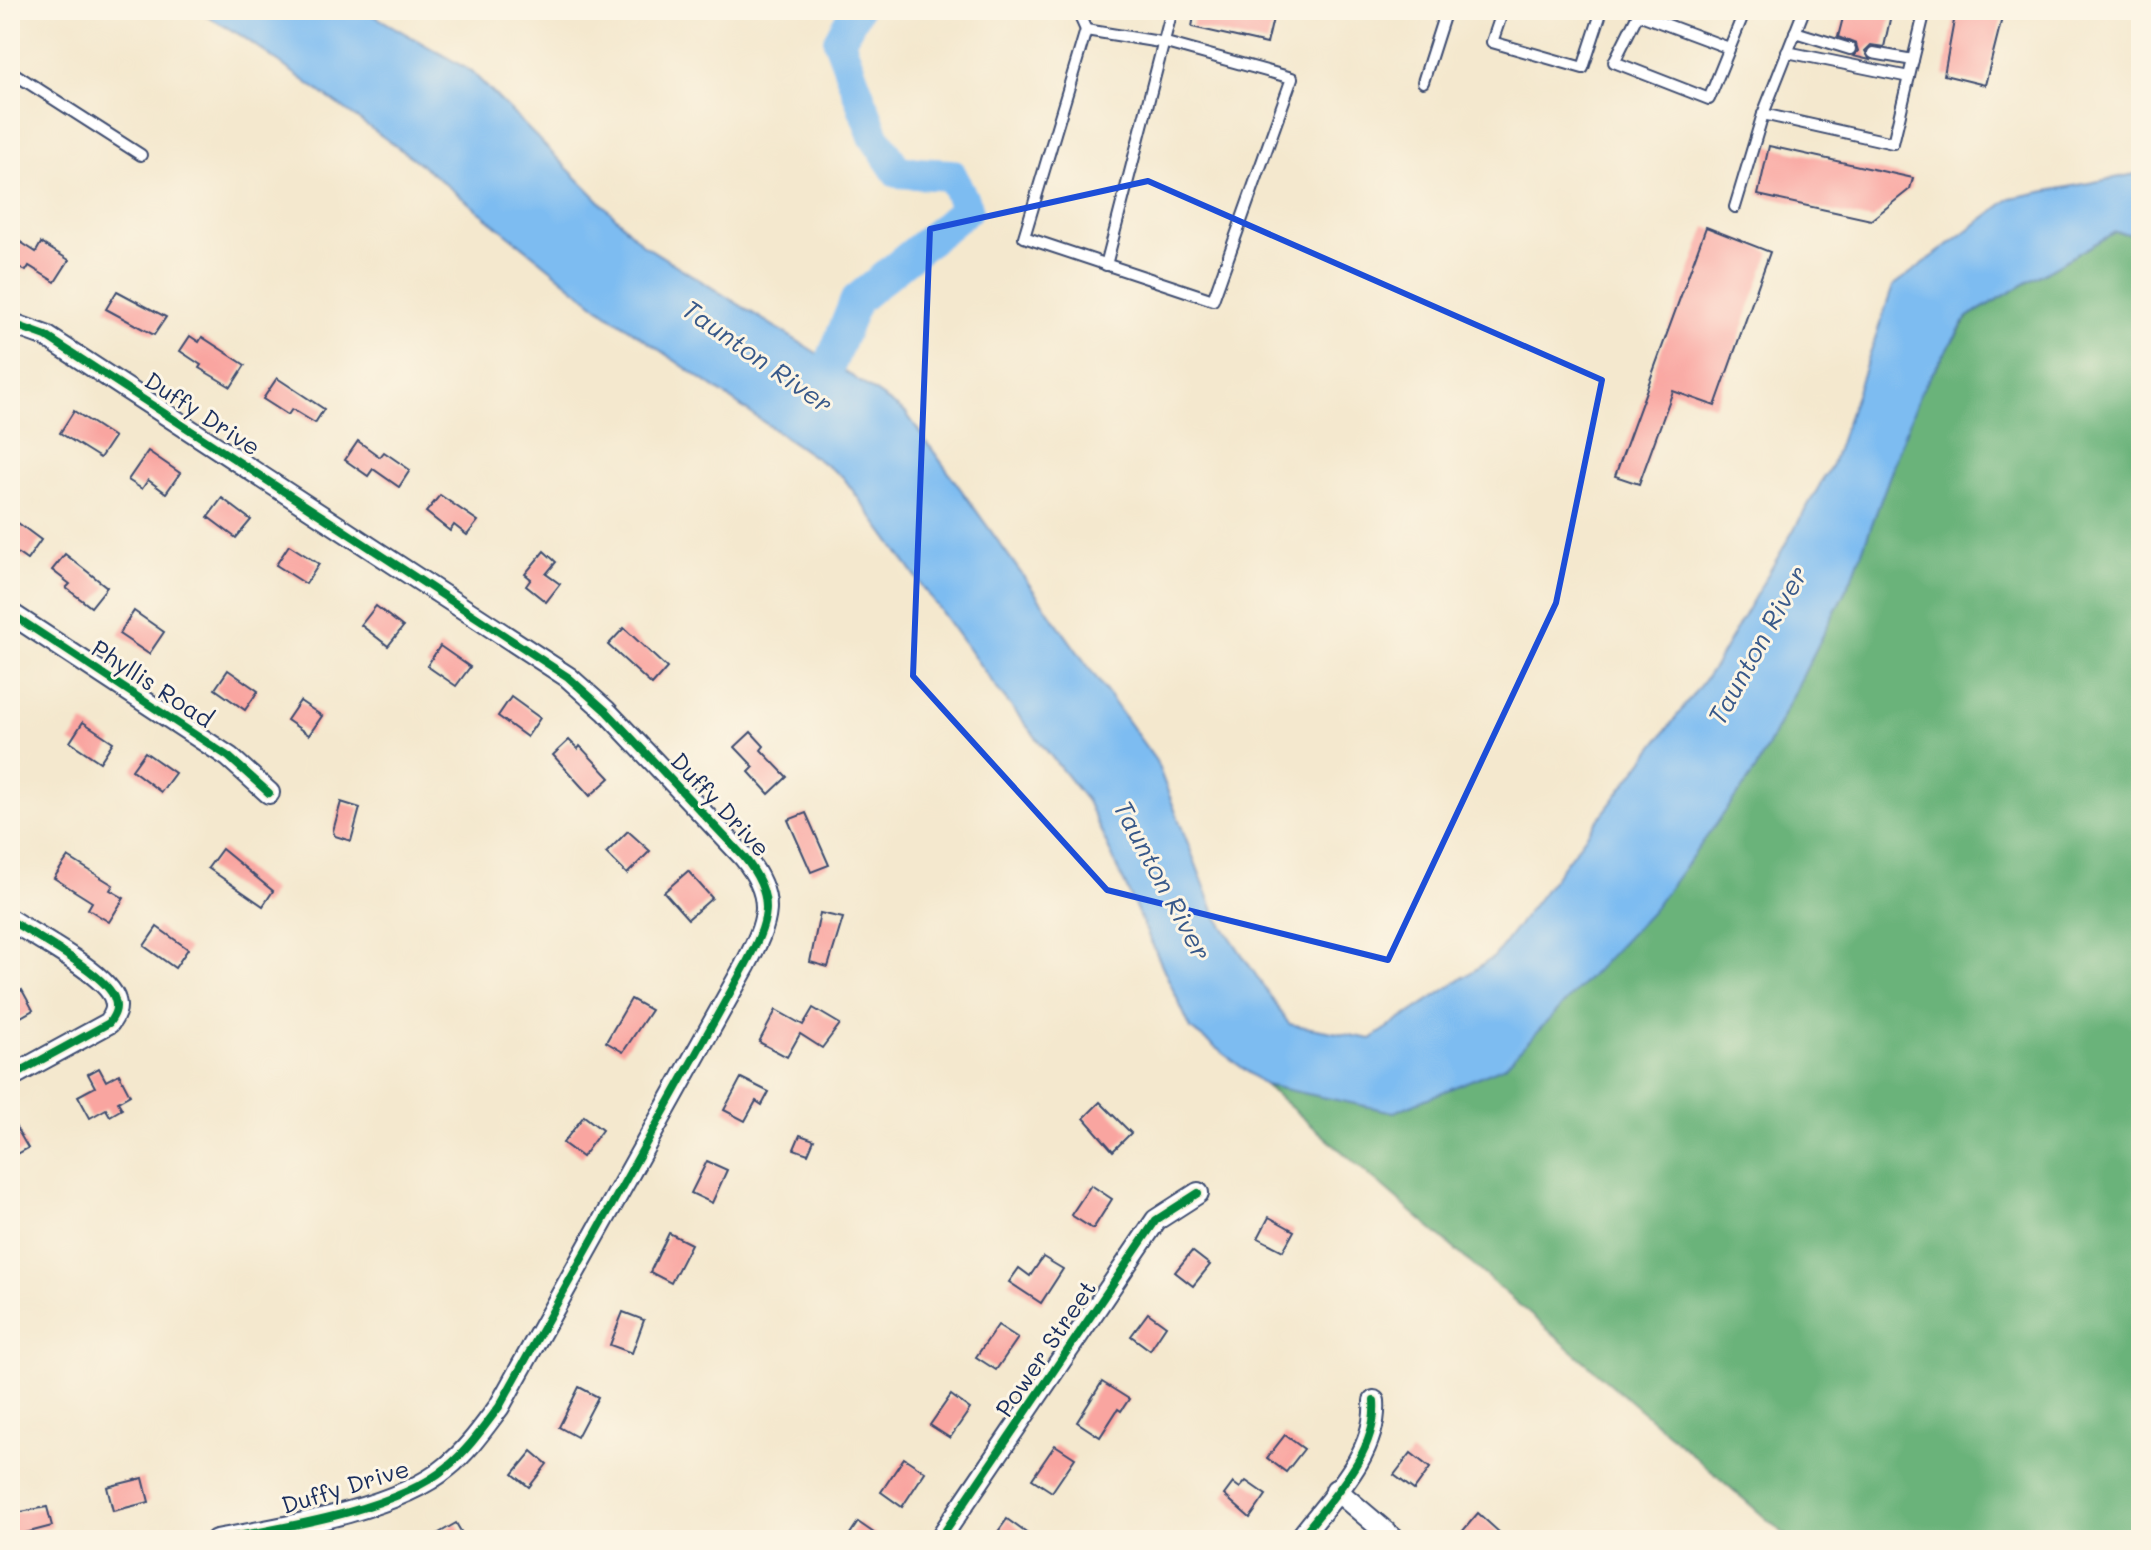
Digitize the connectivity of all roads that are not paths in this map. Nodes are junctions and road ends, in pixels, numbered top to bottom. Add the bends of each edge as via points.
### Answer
1 (1077, 10) edge
2 (1172, 10) edge
3 (1446, 10) edge
4 (1503, 10) edge
5 (1602, 10) edge
6 (1745, 10) edge
7 (1804, 10) edge
8 (1925, 10) edge
9 (1638, 12) edge
10 (1086, 30) junction
11 (1795, 32) junction
12 (1166, 43) junction
13 (1729, 48) junction
14 (1850, 49) dead end
15 (1787, 52) junction
16 (1873, 53) dead end
17 (1913, 60) junction
18 (10, 71) edge
19 (1909, 77) junction
20 (1423, 82) dead end
21 (1763, 114) junction
22 (141, 155) dead end
23 (1735, 207) dead end
24 (1106, 265) junction
25 (10, 323) edge
26 (10, 613) edge
27 (269, 793) dead end
28 (10, 920) edge
29 (10, 1077) edge
30 (1198, 1193) dead end
31 (1374, 1401) dead end
32 (1336, 1490) junction
33 (216, 1540) edge
34 (939, 1540) edge
35 (1299, 1540) edge
36 (1395, 1540) edge

1 - 10 lane
2 - 12 lane
3 - 20 lane
4 - 5 lane via 1492,42 1583,68
6 - 13 lane
7 - 11 lane
8 - 17 lane
9 - 13 lane
9 - 13 lane via 1614,62 1709,99
10 - 12 lane
10 - 24 lane via 1024,237
11 - 14 lane
11 - 15 lane
12 - 24 lane
12 - 24 lane via 1292,78 1213,300
15 - 19 lane
15 - 21 lane
16 - 17 lane
17 - 19 lane
18 - 22 lane
19 - 21 lane via 1893,143
21 - 23 lane
25 - 33 street, Duffy Drive via 46,336 561,672 606,711 744,857 760,876 767,898 760,937 745,966 499,1407 465,1451 424,1482 378,1501
26 - 27 street, Phyllis Road via 229,757
28 - 29 street via 90,972 110,989 116,1005 109,1023
30 - 34 street, Power Street via 1156,1220
31 - 32 street via 1367,1446
32 - 35 street
32 - 36 street

